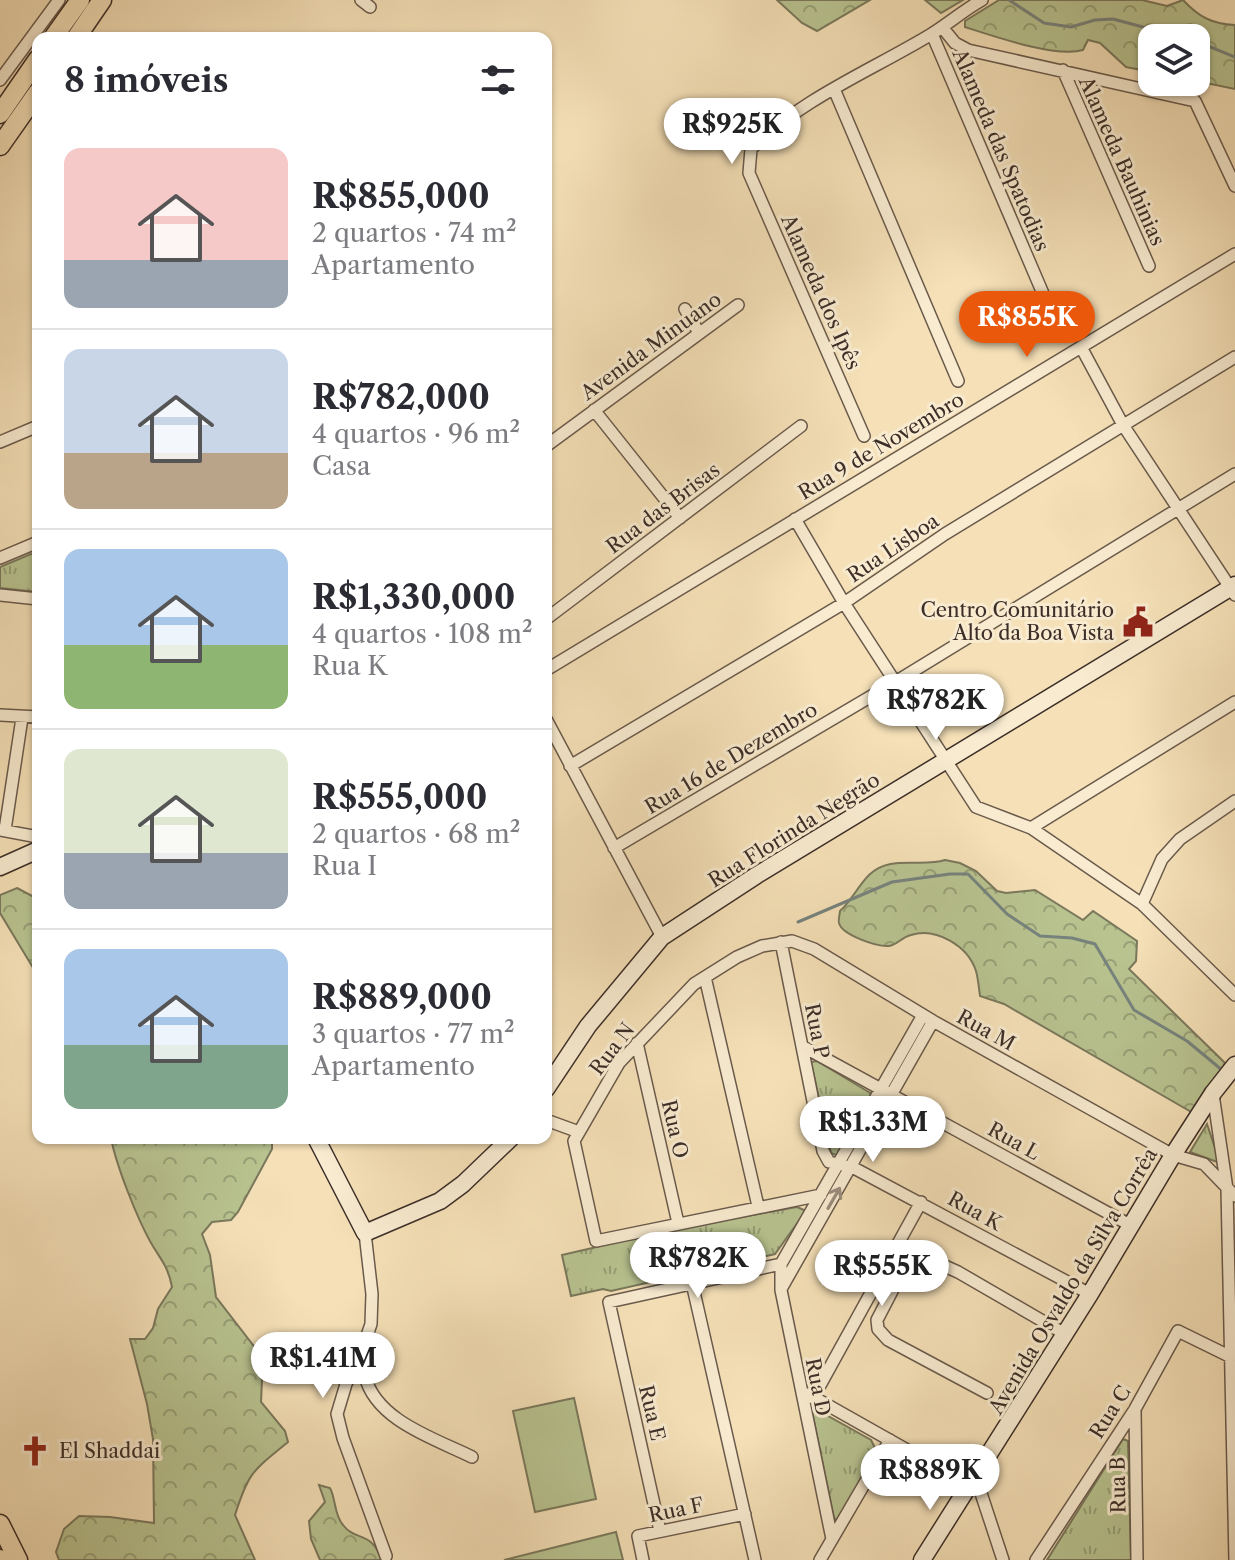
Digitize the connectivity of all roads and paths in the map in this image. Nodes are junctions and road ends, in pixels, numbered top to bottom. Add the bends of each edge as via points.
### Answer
1 (59, 0) edge
2 (80, 0) edge
3 (102, 0) edge
4 (979, 2) edge
5 (937, 30) junction
6 (47, 32) edge
7 (50, 32) edge
8 (80, 32) edge
9 (32, 47) edge
10 (0, 55) edge
11 (12, 63) junction
12 (32, 68) edge
13 (1063, 70) junction
14 (0, 80) edge
15 (834, 89) junction
16 (32, 101) edge
17 (0, 114) edge
18 (0, 146) edge
19 (1235, 186) edge
20 (1235, 254) edge
21 (1149, 266) dead end
22 (738, 305) dead end
23 (685, 309) dead end
24 (1056, 324) dead end
25 (699, 333) junction
26 (1081, 347) junction
27 (1235, 357) edge
28 (958, 381) dead end
29 (594, 410) junction
30 (1123, 425) junction
31 (801, 426) dead end
32 (32, 429) edge
33 (864, 436) dead end
34 (0, 442) edge
35 (552, 442) edge
36 (1235, 474) edge
37 (1178, 509) junction
38 (680, 518) junction
39 (795, 519) junction
40 (32, 545) edge
41 (0, 558) edge
42 (1234, 589) edge
43 (0, 595) edge
44 (32, 598) edge
45 (844, 603) junction
46 (552, 614) edge
47 (552, 666) edge
48 (897, 681) junction
49 (1235, 702) edge
50 (0, 715) edge
51 (32, 717) edge
52 (22, 718) junction
53 (552, 731) edge
54 (945, 760) junction
55 (570, 766) junction
56 (1235, 801) edge
57 (1031, 828) junction
58 (2, 830) edge
59 (32, 836) edge
60 (614, 848) junction
61 (32, 853) edge
62 (0, 867) edge
63 (1142, 904) junction
64 (662, 937) junction
65 (781, 942) junction
66 (705, 977) junction
67 (1235, 995) edge
68 (928, 1018) junction
69 (637, 1043) junction
70 (802, 1046) junction
71 (1235, 1065) edge
72 (552, 1080) edge
73 (880, 1089) junction
74 (1213, 1093) junction
75 (893, 1095) junction
76 (552, 1122) edge
77 (579, 1132) junction
78 (319, 1144) edge
79 (505, 1144) edge
80 (1173, 1155) junction
81 (846, 1166) junction
82 (1231, 1192) edge
83 (821, 1195) junction
84 (921, 1202) junction
85 (758, 1206) junction
86 (678, 1223) junction
87 (1130, 1225) junction
88 (365, 1233) junction
89 (781, 1264) junction
90 (692, 1283) junction
91 (781, 1290) junction
92 (1090, 1294) junction
93 (1065, 1334) junction
94 (362, 1350) junction
95 (1231, 1357) junction
96 (800, 1389) junction
97 (987, 1393) dead end
98 (813, 1398) junction
99 (1135, 1409) junction
100 (890, 1440) junction
101 (472, 1457) dead end
102 (973, 1482) junction
103 (745, 1514) junction
104 (0, 1524) edge
105 (660, 1531) junction
106 (832, 1539) junction
107 (386, 1556) dead end
108 (18, 1560) edge
109 (643, 1560) edge
110 (755, 1560) edge
111 (820, 1560) edge
112 (922, 1560) edge
113 (1003, 1560) edge
114 (1036, 1560) edge
115 (1137, 1560) edge
116 (1235, 1560) edge

1 - 6 street
2 - 7 main road
3 - 8 main road
4 - 5 street, Alameda dos Ipês
5 - 13 street via 968,50
5 - 15 street, Alameda dos Ipês
5 - 24 street, Alameda das Spatodias
9 - 11 street
10 - 11 street
11 - 14 street
12 - 17 main road
13 - 19 street via 1195,101
13 - 21 street, Alameda Bauhinias
15 - 28 street
15 - 33 street, Alameda dos Ipês via 771,129 751,149 749,173
16 - 18 main road
20 - 26 street, Rua 9 de Novembro
22 - 25 street, Avenida Minuano
23 - 25 street
25 - 29 street, Avenida Minuano
26 - 30 street
26 - 39 street, Rua 9 de Novembro
27 - 30 street, Rua Lisboa
29 - 35 street, Avenida Minuano
29 - 38 street
30 - 37 street
30 - 45 street, Rua Lisboa
31 - 38 street, Rua das Brisas
32 - 34 street
36 - 37 street, Rua 16 de Dezembro
37 - 42 street
37 - 48 street, Rua 16 de Dezembro
38 - 46 street, Rua das Brisas
39 - 45 street
39 - 47 street, Rua 9 de Novembro
40 - 41 street
42 - 54 street, Rua Florinda Negrão
43 - 44 street
45 - 48 street
45 - 55 street, Rua Lisboa
48 - 54 street
48 - 60 street, Rua 16 de Dezembro
49 - 57 street
50 - 52 street
51 - 52 street
52 - 58 street
53 - 55 street
54 - 57 street via 976,807
54 - 64 street, Rua Florinda Negrão
55 - 60 street
56 - 63 street via 1180,839 1162,859
57 - 63 street
58 - 59 street
60 - 64 street
61 - 62 street
63 - 67 street
64 - 72 street, Rua Florinda Negrão via 588,1026
65 - 66 street, Rua N via 737,957
65 - 68 street, Rua M via 814,949
65 - 70 street, Rua P
66 - 69 street, Rua N
66 - 85 street
68 - 73 street
68 - 75 street
68 - 80 street, Rua M
69 - 77 street, Rua N via 619,1063
69 - 86 street, Rua O
70 - 73 street, Rua L
70 - 81 street, Rua P via 823,1151 829,1162
71 - 74 street, Avenida Osvaldo da Silva Corrêa
73 - 75 street, Rua L
73 - 81 street
74 - 80 street, Avenida Osvaldo da Silva Corrêa
74 - 82 street
75 - 81 street
75 - 87 street, Rua L
76 - 77 street
77 - 86 street via 574,1141 596,1241
78 - 88 street
79 - 88 street via 440,1201
80 - 82 street, Rua M via 1204,1164
80 - 87 street, Avenida Osvaldo da Silva Corrêa
81 - 83 street
81 - 84 street, Rua K
91 -> 81 street
82 - 95 street
83 - 85 street
83 - 89 street
84 - 92 street, Rua K
84 - 98 street
85 - 86 street
87 - 92 street, Avenida Osvaldo da Silva Corrêa
88 - 94 street via 372,1294 371,1324
89 - 90 street
89 - 91 street, Rua D
90 - 103 street
90 - 105 street, Rua E via 609,1302
91 - 96 street, Rua D
92 - 93 street, Avenida Osvaldo da Silva Corrêa
93 - 97 street via 938,1263 906,1264 877,1320 878,1329 888,1340
93 - 102 street, Avenida Osvaldo da Silva Corrêa
94 - 101 street via 365,1378 377,1401 402,1422
94 - 107 street via 337,1414
95 - 99 street, Rua C via 1178,1331
95 - 116 street
96 - 98 street
96 - 106 street, Rua D
98 - 100 street
99 - 114 street, Rua C
99 - 115 street, Rua B
100 - 102 street
100 - 106 street
102 - 112 street, Avenida Osvaldo da Silva Corrêa
102 - 113 street
103 - 105 street, Rua F
103 - 110 street
104 - 108 main road
105 - 109 street, Rua F via 638,1536
106 - 111 street

